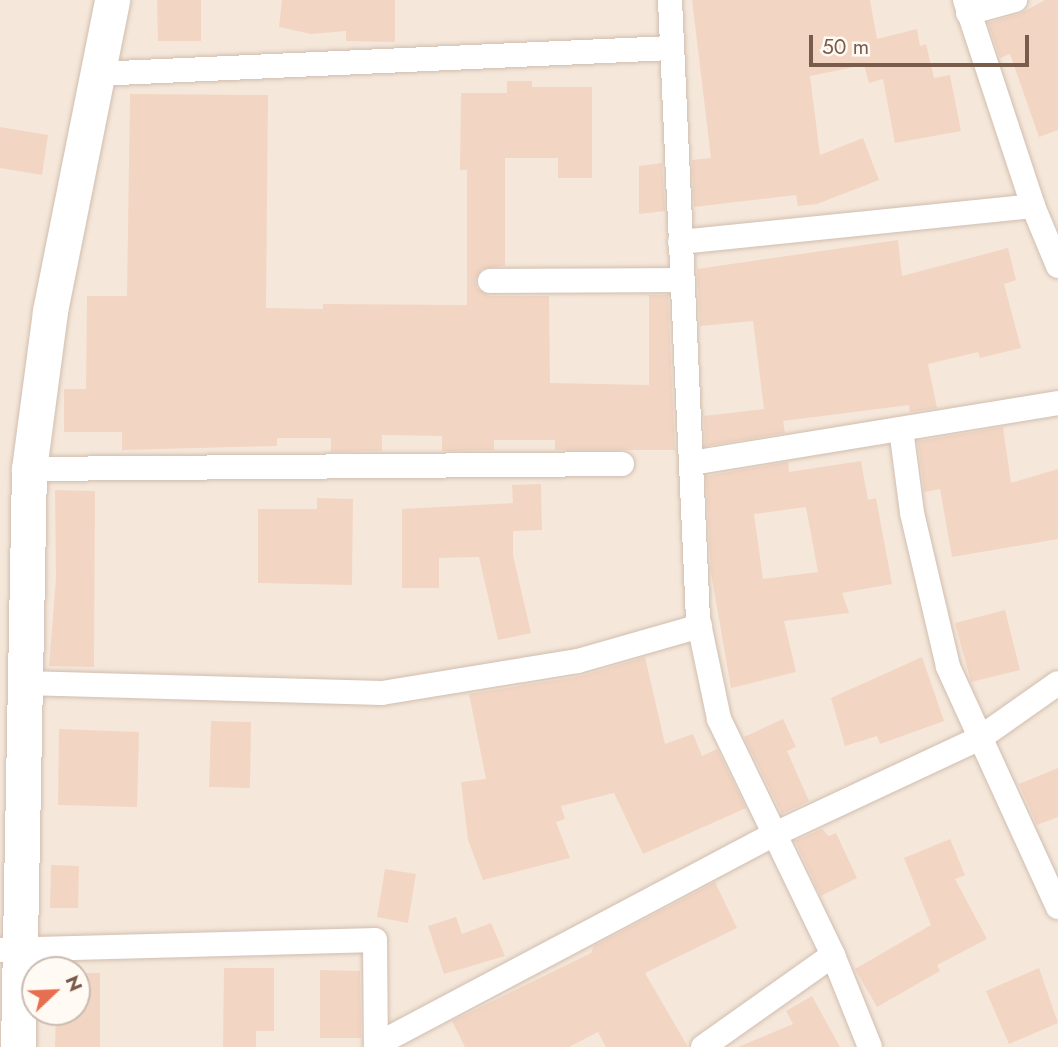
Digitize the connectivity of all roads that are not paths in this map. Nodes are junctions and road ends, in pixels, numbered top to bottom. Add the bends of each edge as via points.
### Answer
1 (112, 0) edge
2 (670, 0) edge
3 (1015, 0) edge
4 (966, 6) edge
5 (671, 48) junction
6 (96, 74) junction
7 (1033, 206) junction
8 (680, 242) junction
9 (1057, 262) edge
10 (682, 280) junction
11 (490, 281) dead end
12 (1058, 403) edge
13 (901, 429) junction
14 (692, 463) junction
15 (622, 464) dead end
16 (15, 468) edge
17 (700, 626) junction
18 (24, 683) junction
19 (1058, 683) edge
20 (981, 738) junction
21 (775, 834) junction
22 (1058, 907) edge
23 (9, 951) edge
24 (833, 955) junction
25 (376, 1046) edge
26 (18, 1047) edge
27 (703, 1047) edge
28 (870, 1047) edge

1 - 6 street
2 - 5 street
3 - 4 street
4 - 7 street
5 - 6 street
5 - 8 street
6 - 16 street
7 - 8 street
7 - 9 street
8 - 10 street
10 - 11 street
10 - 14 street
12 - 13 street
13 - 14 street
13 - 20 street via 912,513 948,667
14 - 17 street
15 - 16 street
16 - 18 street
17 - 18 street via 578,662 382,694
17 - 21 street via 719,719
18 - 23 street
19 - 20 street
20 - 21 street
20 - 22 street
21 - 24 street
21 - 25 street
23 - 25 street via 375,940
23 - 26 street
24 - 27 street
24 - 28 street

